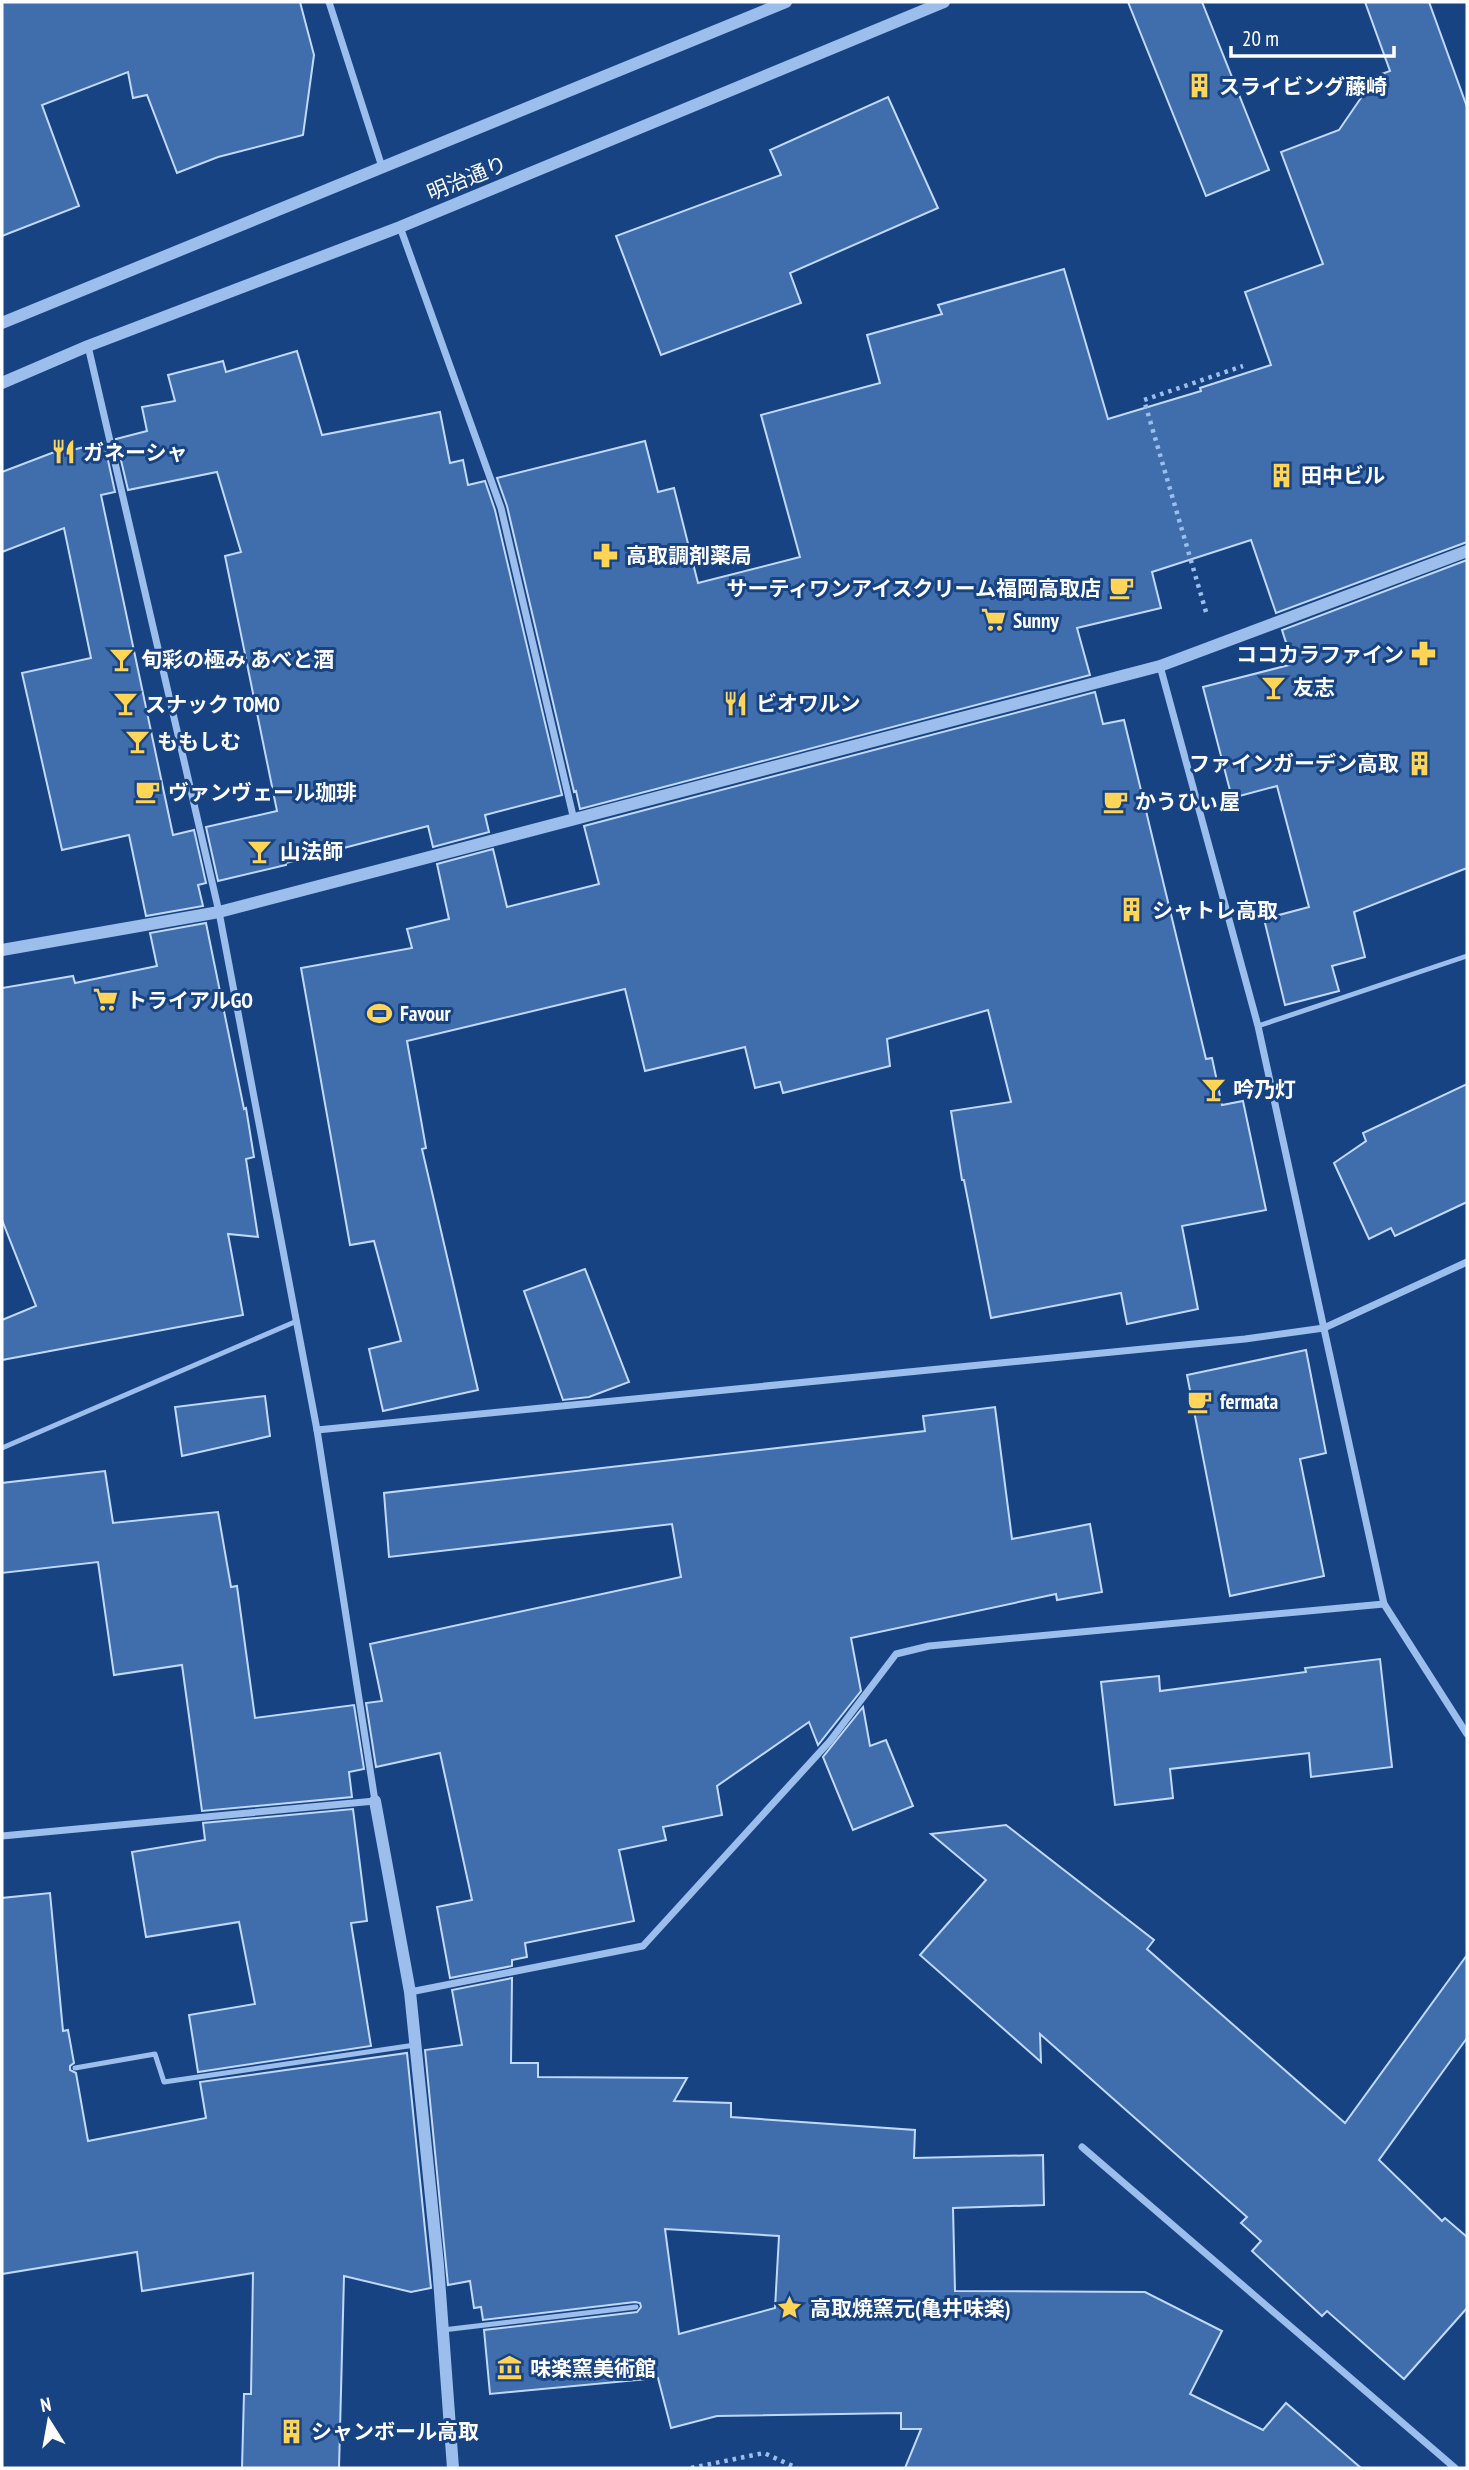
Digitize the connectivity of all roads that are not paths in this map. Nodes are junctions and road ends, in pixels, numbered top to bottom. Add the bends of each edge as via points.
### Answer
1 (329, 2) edge
2 (786, 2) edge
3 (944, 2) edge
4 (382, 167) junction
5 (400, 227) junction
6 (2, 323) edge
7 (88, 346) junction
8 (2, 383) edge
9 (1467, 551) edge
10 (1160, 666) junction
11 (574, 820) junction
12 (219, 912) junction
13 (2, 950) edge
14 (1467, 956) edge
15 (1258, 1026) junction
16 (1467, 1262) edge
17 (297, 1321) junction
18 (1324, 1328) junction
19 (317, 1430) junction
20 (2, 1448) edge
21 (1384, 1604) junction
22 (1467, 1734) edge
23 (375, 1801) junction
24 (2, 1836) edge
25 (410, 1992) junction
26 (415, 2045) junction
27 (75, 2068) dead end
28 (1082, 2147) dead end
29 (636, 2307) dead end
30 (443, 2330) junction
31 (453, 2468) edge
32 (1455, 2468) edge

1 - 4 street
2 - 4 street, 明治通り
3 - 5 street, 明治通り
4 - 6 street, 明治通り
5 - 7 street, 明治通り
5 - 11 street via 501,508
7 - 8 street, 明治通り
7 - 12 street
9 - 10 street
10 - 11 street
10 - 15 street
11 - 12 street
12 - 13 street
12 - 17 street
14 - 15 lane
15 - 18 street
16 - 18 street
17 - 19 street
17 - 20 lane
18 - 19 street
18 - 21 street
19 - 23 street
21 - 22 street
21 - 25 street via 929,1646 896,1654 830,1741 643,1946
23 - 24 street
23 - 25 street
25 - 26 street
26 - 27 lane via 164,2082 155,2054
26 - 30 street
28 - 32 street
29 - 30 lane
30 - 31 street

